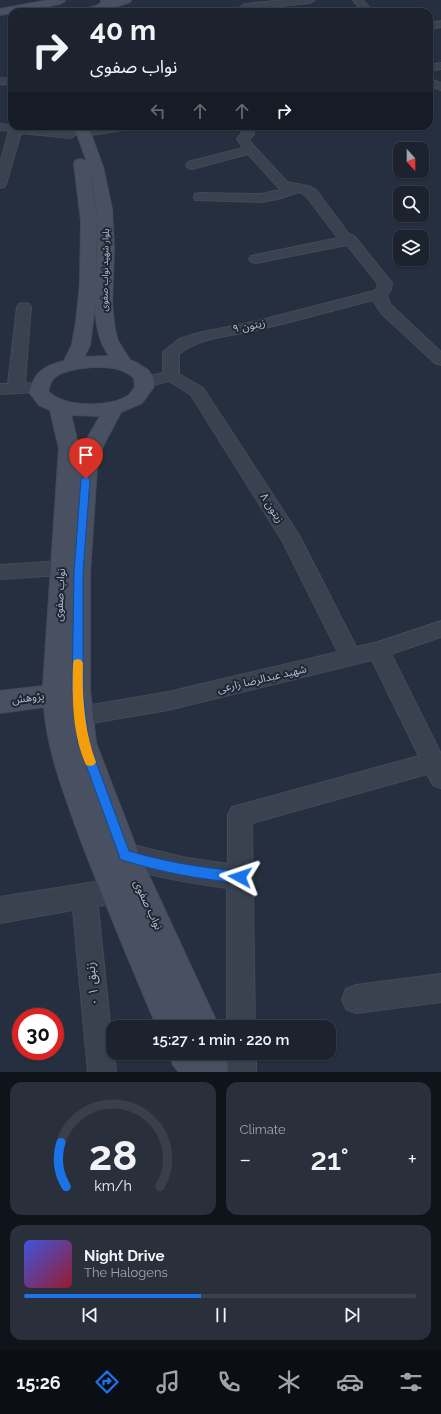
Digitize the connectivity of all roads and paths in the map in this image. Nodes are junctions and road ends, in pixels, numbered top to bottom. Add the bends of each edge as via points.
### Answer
1 (126, 0) edge
2 (310, 0) edge
3 (358, 0) edge
4 (290, 2) junction
5 (245, 6) edge
6 (67, 7) edge
7 (101, 7) edge
8 (26, 8) edge
9 (298, 8) edge
10 (365, 8) edge
11 (15, 130) edge
12 (76, 130) edge
13 (246, 130) edge
14 (251, 150) junction
15 (4, 157) edge
16 (192, 165) dead end
17 (0, 184) edge
18 (297, 188) junction
19 (200, 197) dead end
20 (350, 240) junction
21 (256, 259) dead end
22 (379, 294) junction
23 (24, 307) dead end
24 (441, 360) edge
25 (71, 364) junction
26 (124, 364) junction
27 (171, 376) junction
28 (145, 382) junction
29 (16, 388) junction
30 (39, 388) junction
31 (0, 389) edge
32 (59, 407) junction
33 (114, 407) junction
34 (62, 568) junction
35 (0, 572) edge
36 (68, 623) junction
37 (441, 629) edge
38 (378, 650) junction
39 (351, 657) junction
40 (55, 695) junction
41 (0, 702) edge
42 (80, 716) junction
43 (437, 770) edge
44 (125, 855) junction
45 (240, 877) junction
46 (114, 891) junction
47 (84, 896) junction
48 (0, 910) edge
49 (441, 988) edge
50 (356, 999) dead end
51 (170, 1020) edge
52 (200, 1020) edge
53 (241, 1020) edge
54 (190, 1060) edge
55 (209, 1060) edge
56 (242, 1060) edge
57 (102, 1072) edge
58 (199, 1072) edge
59 (210, 1072) edge
60 (242, 1072) edge

1 - 7 main road
2 - 4 street
3 - 10 street
4 - 5 street
4 - 9 street
6 - 8 main road
11 - 15 street
12 - 25 main road, بلوار شهید نواب صفوی via 90,243 85,322 80,345
12 - 26 main road, بلوار شهید نواب صفوی via 96,163 106,238 104,321 110,342
13 - 14 street via 248,134 243,139
14 - 16 street
14 - 18 street via 283,185
15 - 17 street
18 - 19 street via 288,193 258,199
18 - 20 street via 312,193 343,236
20 - 21 street
20 - 22 street via 385,283 384,290
22 - 24 street via 388,312
22 - 27 street, زیتون ۹ via 184,342 171,352
23 - 29 street
25 - 26 main road via 98,361
25 - 30 main road via 50,372 42,380
26 - 28 main road via 142,374
27 - 28 street
27 - 39 street, زیتون ۸ via 197,392 292,540
28 - 33 main road via 143,391 136,398
29 - 30 street
29 - 31 street
30 - 32 main road via 41,396 48,403
32 - 33 main road via 92,411
32 - 34 main road, نواب صفوی via 68,448
33 - 36 main road, نواب صفوی via 94,444 86,467 78,573
34 - 35 street
34 - 36 main road, نواب صفوی
36 - 40 main road, نواب صفوی
36 - 42 main road, نواب صفوی
37 - 38 street, شهید عبدالرضا زارعی
38 - 39 street, شهید عبدالرضا زارعی
38 - 43 street
39 - 42 street, شهید عبدالرضا زارعی via 168,701
40 - 41 main road, پژوهش
40 - 46 main road, نواب صفوی via 63,747
42 - 44 main road, نواب صفوی via 83,743
43 - 45 street via 240,815
44 - 45 street via 164,867
44 - 52 main road, نواب صفوی
45 - 53 street
46 - 47 street
46 - 51 main road, نواب صفوی
47 - 48 street
47 - 57 street, زنبق ۱ ۰
49 - 50 street
54 - 58 main road
55 - 59 main road
56 - 60 street

